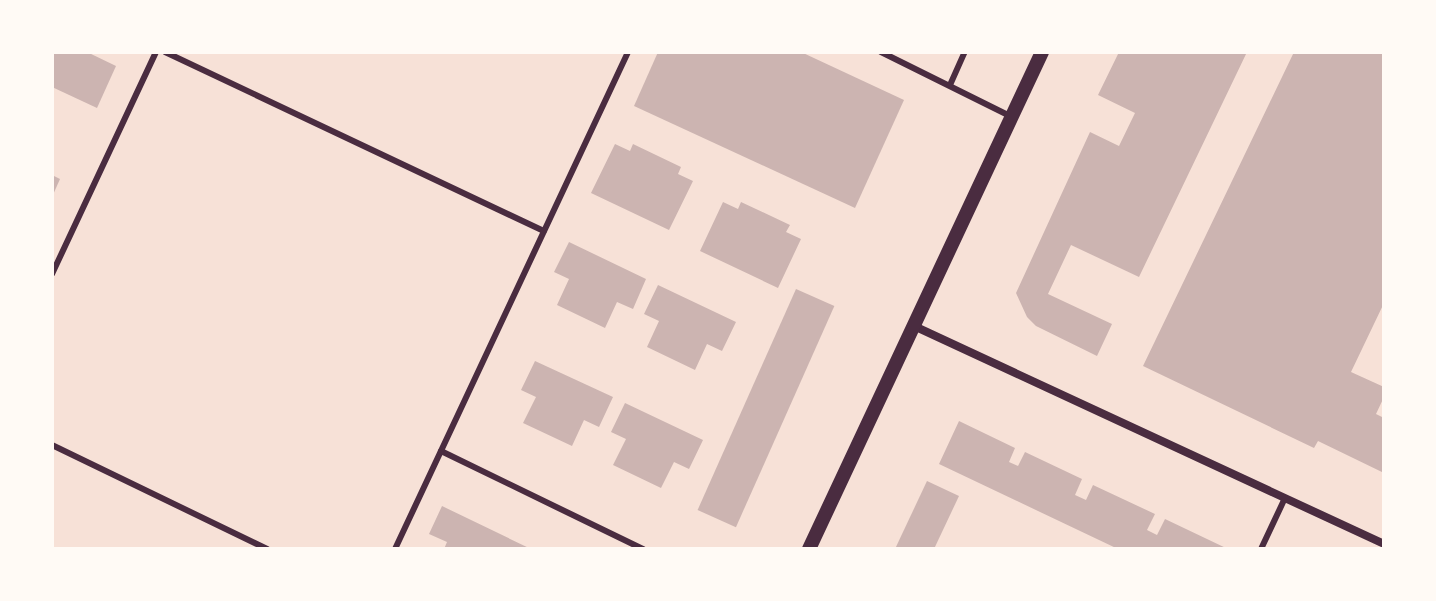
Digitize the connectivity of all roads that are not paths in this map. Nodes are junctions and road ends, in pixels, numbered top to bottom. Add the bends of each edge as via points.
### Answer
1 (156, 52) edge
2 (165, 52) edge
3 (628, 52) edge
4 (881, 52) edge
5 (965, 52) edge
6 (1042, 52) edge
7 (950, 85) junction
8 (1012, 116) junction
9 (544, 231) junction
10 (52, 274) edge
11 (914, 326) junction
12 (52, 445) edge
13 (441, 451) junction
14 (1285, 498) junction
15 (1384, 544) edge
16 (267, 549) edge
17 (395, 549) edge
18 (643, 549) edge
19 (809, 549) edge
20 (1261, 549) edge

1 - 10 lane
2 - 9 lane
3 - 9 lane
4 - 7 lane
5 - 7 lane
6 - 8 street
7 - 8 lane
8 - 11 street
9 - 13 lane
11 - 14 street
11 - 19 street
12 - 16 lane
13 - 17 lane
13 - 18 lane
14 - 15 street
14 - 20 lane

